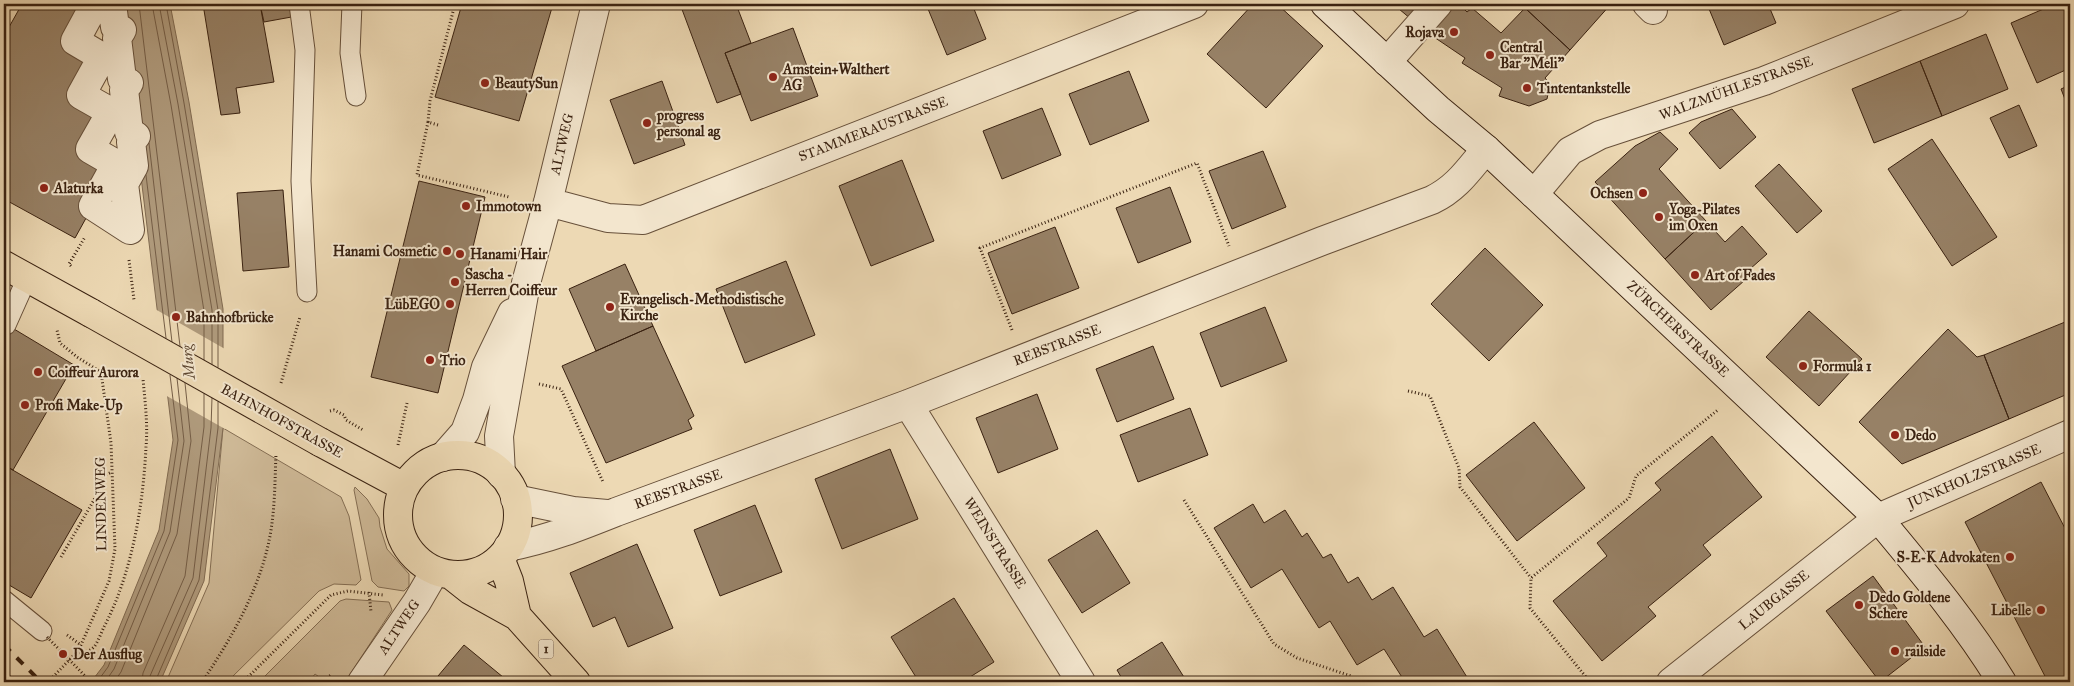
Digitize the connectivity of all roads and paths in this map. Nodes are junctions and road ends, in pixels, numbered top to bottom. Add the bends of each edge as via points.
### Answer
1 (95, 4) edge
2 (112, 4) edge
3 (299, 4) edge
4 (352, 4) edge
5 (456, 4) edge
6 (596, 4) edge
7 (1194, 4) edge
8 (1325, 4) edge
9 (1438, 4) edge
10 (1955, 4) edge
11 (1387, 62) junction
12 (356, 96) dead end
13 (428, 122) junction
14 (438, 125) dead end
15 (1486, 149) junction
16 (1534, 194) junction
17 (509, 197) dead end
18 (548, 202) junction
19 (130, 262) dead end
20 (1240, 273) junction
21 (16, 280) edge
22 (526, 283) junction
23 (308, 292) joint
24 (135, 305) dead end
25 (6, 325) dead end
26 (56, 330) dead end
27 (1024, 358) junction
28 (143, 376) dead end
29 (510, 378) junction
30 (280, 386) dead end
31 (1743, 390) junction
32 (1408, 391) dead end
33 (407, 403) dead end
34 (908, 404) junction
35 (2070, 434) edge
36 (398, 445) dead end
37 (276, 450) dead end
38 (444, 457) junction
39 (113, 472) junction
40 (501, 474) junction
41 (404, 487) junction
42 (515, 499) junction
43 (1184, 500) dead end
44 (613, 513) junction
45 (1878, 518) junction
46 (504, 552) junction
47 (61, 557) dead end
48 (443, 573) junction
49 (1531, 578) junction
50 (369, 592) dead end
51 (4, 600) edge
52 (517, 616) junction
53 (39, 629) joint
54 (76, 652) junction
55 (48, 682) edge
56 (91, 682) edge
57 (202, 682) edge
58 (243, 682) edge
59 (362, 682) edge
60 (576, 682) edge
61 (1081, 682) edge
62 (1355, 682) edge
63 (1590, 682) edge
64 (1671, 682) edge
65 (2002, 682) edge

1 - 2 street via 75,41 102,57 81,95 111,112 90,149 116,164 93,206 130,230 124,184 134,166 131,142 136,136 129,132 124,90 129,83 122,79 117,38 122,30 116,27
3 - 23 lane via 305,50 301,181
4 - 12 lane via 350,53
5 - 13 path via 430,101
6 - 18 street, ALTWEG
7 - 18 street, STAMMERAUSTRASSE via 643,220 608,218
8 - 11 street, ZÜRCHERSTRASSE
9 - 11 street
10 - 16 street, WALZMÜHLESTRASSE via 1764,81 1600,136 1570,151
11 - 15 street, ZÜRCHERSTRASSE
13 - 14 path
13 - 17 path via 417,174
15 - 16 street, ZÜRCHERSTRASSE
15 - 20 street, REBSTRASSE via 1446,193
16 - 31 street, ZÜRCHERSTRASSE
18 - 22 street, ALTWEG
19 - 24 path
20 - 27 street, REBSTRASSE
20 - 27 path via 1196,164 980,248
21 - 25 lane
21 - 41 main road, BAHNHOFSTRASSE, bridge via 91,313
22 - 29 street, ALTWEG
22 - 38 street, ALTWEG via 486,367 466,432
23 - 30 path
26 - 39 path, LINDENWEG via 60,343 77,358 102,372
27 - 34 street, REBSTRASSE
28 - 54 path via 146,449 133,548 112,612 93,648 83,653
29 - 40 street, ALTWEG via 499,436
29 - 44 path via 561,389
31 - 45 street, ZÜRCHERSTRASSE
31 - 49 path via 1636,476 1629,498
32 - 49 path via 1430,396 1459,468 1460,487
33 - 36 path
34 - 44 street, REBSTRASSE
34 - 61 street, WEINSTRASSE
35 - 45 street, JUNKHOLZSTRASSE
37 - 57 path via 272,524 261,572 241,616
38 - 40 main road via 477,458
38 - 41 main road via 414,473
39 - 47 path via 103,476 94,500
39 - 54 path, LINDENWEG via 115,549 109,581
40 - 42 main road
41 - 48 main road via 398,506 398,526 405,545 418,560
42 - 44 street, REBSTRASSE via 573,511
42 - 46 main road via 518,516 515,532
43 - 62 path via 1274,644 1297,658 1351,676
44 - 46 street, REBSTRASSE
45 - 64 street, LAUBGASSE
45 - 65 street, ZÜRCHERSTRASSE via 1932,582
46 - 48 main road via 490,566 477,572 464,575
46 - 52 main road, 1
48 - 52 main road, 1
48 - 59 street, ALTWEG via 417,602
49 - 63 path via 1530,608
50 - 58 path via 348,591 331,595
51 - 53 lane
52 - 60 main road, 1
53 - 56 path, bridge
54 - 55 path, LINDENWEG

